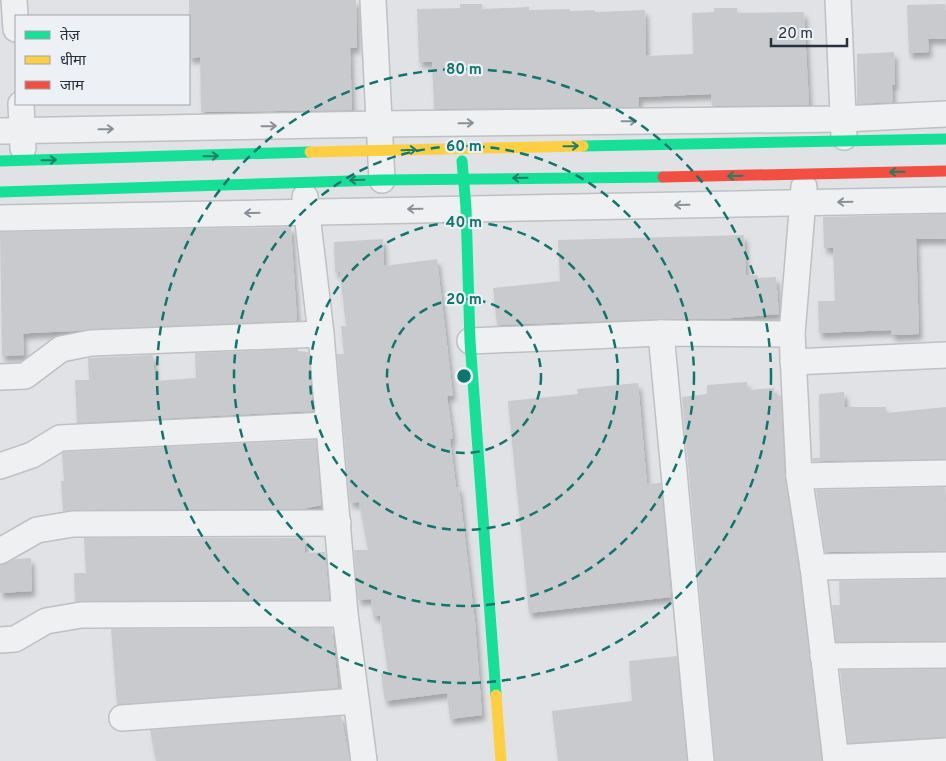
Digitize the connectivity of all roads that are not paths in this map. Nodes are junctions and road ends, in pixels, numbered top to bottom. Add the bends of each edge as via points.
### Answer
1 (14, 0) edge
2 (373, 0) edge
3 (838, 0) edge
4 (15, 15) edge
5 (21, 105) edge
6 (946, 114) edge
7 (380, 124) junction
8 (844, 130) junction
9 (11, 131) edge
10 (946, 139) edge
11 (461, 148) junction
12 (380, 152) junction
13 (12, 161) edge
14 (946, 171) edge
15 (804, 175) junction
16 (462, 178) junction
17 (382, 180) junction
18 (303, 182) junction
19 (0, 192) edge
20 (946, 200) edge
21 (804, 203) junction
22 (466, 208) junction
23 (306, 212) junction
24 (0, 218) edge
25 (661, 333) junction
26 (321, 334) junction
27 (792, 334) junction
28 (470, 341) junction
29 (946, 355) edge
30 (793, 362) junction
31 (0, 377) edge
32 (329, 425) junction
33 (0, 466) edge
34 (946, 473) edge
35 (799, 476) junction
36 (338, 523) junction
37 (0, 551) edge
38 (946, 565) edge
39 (813, 567) junction
40 (345, 614) junction
41 (0, 640) edge
42 (946, 655) edge
43 (823, 656) junction
44 (356, 701) junction
45 (122, 718) dead end
46 (946, 751) edge
47 (836, 759) edge
48 (364, 761) edge
49 (501, 761) edge
50 (701, 761) edge

1 - 4 street
2 - 7 street
3 - 8 street
5 - 9 street
6 - 8 street
7 -> 8 street
9 -> 7 street
7 - 12 street
8 - 10 main road
11 -> 8 main road
9 - 13 street
12 -> 11 main road
11 - 16 main road
13 -> 12 main road
12 - 17 street
14 -> 15 main road
15 -> 16 main road
15 - 21 street
16 - 17 main road
16 - 22 main road
17 -> 18 main road
18 - 19 main road
18 - 23 street
20 -> 21 street
21 -> 22 street
21 - 27 street
22 -> 23 street
22 - 28 main road
23 -> 24 street
23 - 26 street
25 - 27 street
25 - 28 street
25 - 50 street
26 - 31 street via 91,343 61,349 25,376
26 - 32 street
27 - 30 street
28 - 49 main road
29 - 30 street
30 - 35 street
32 - 33 street via 60,438 32,455
32 - 36 street
34 - 35 street
35 - 39 street
36 - 37 street via 73,524 37,530
36 - 40 street
38 - 39 street
39 - 43 street
40 - 41 street via 81,615 46,621 15,639
40 - 44 street
42 - 43 street
43 - 47 street
44 - 45 street
44 - 48 street
46 - 47 street

